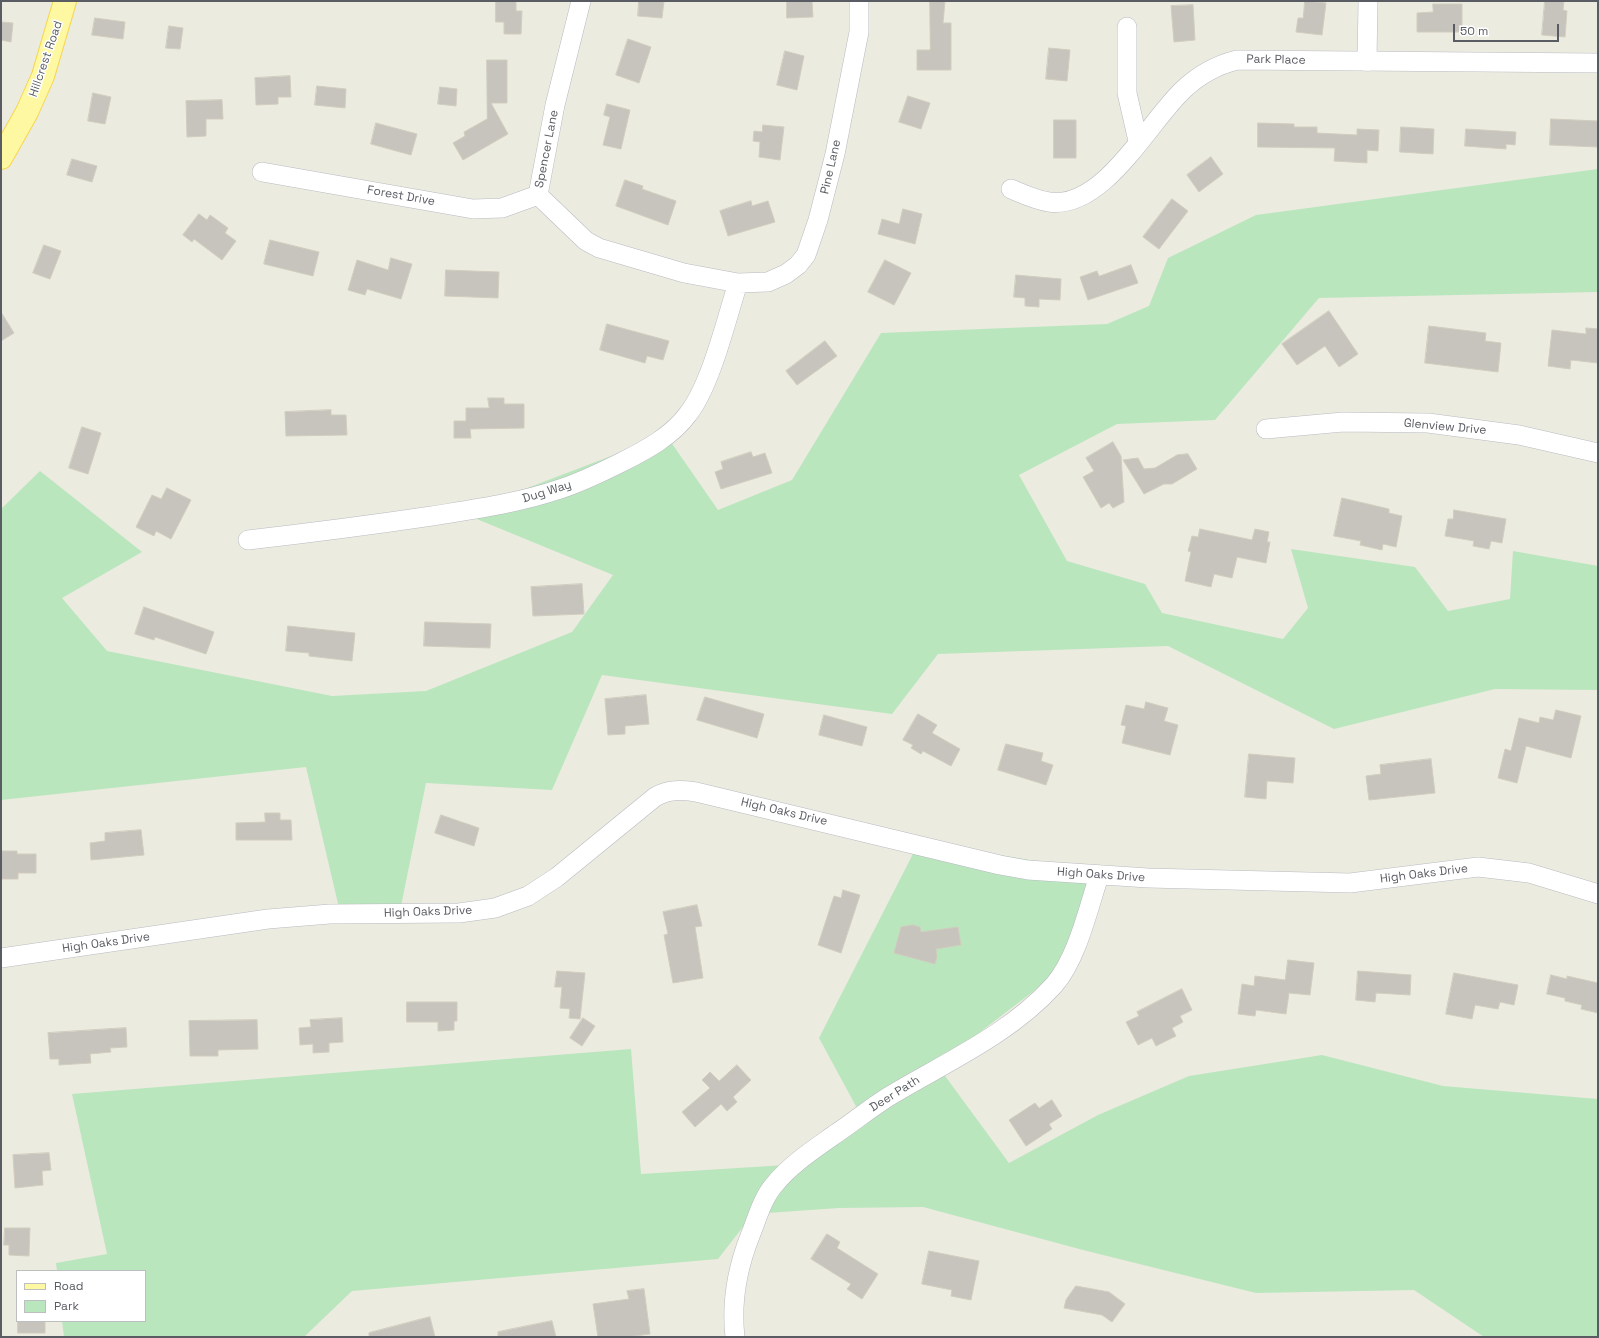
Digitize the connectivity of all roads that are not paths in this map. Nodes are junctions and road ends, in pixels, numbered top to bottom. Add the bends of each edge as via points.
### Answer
1 (65, 1) edge
2 (581, 1) edge
3 (859, 1) edge
4 (1368, 1) edge
5 (1128, 27) dead end
6 (1367, 62) junction
7 (1598, 63) edge
8 (1138, 141) junction
9 (1, 158) edge
10 (262, 172) dead end
11 (1012, 189) dead end
12 (538, 195) junction
13 (738, 283) junction
14 (1266, 429) dead end
15 (1598, 453) edge
16 (248, 540) dead end
17 (1099, 876) junction
18 (1598, 894) edge
19 (1, 958) edge
20 (735, 1337) edge

1 - 9 main road, Hillcrest Road via 43,76 27,112
2 - 12 street, Spencer Lane via 555,105
3 - 13 street, Pine Lane via 859,32 835,154 806,255 786,274 768,282
4 - 6 street
5 - 8 street via 1127,94
6 - 7 street, Park Place
6 - 8 street, Park Place via 1254,58 1220,64 1184,89
8 - 11 street, Park Place via 1114,173 1091,191 1078,197 1050,202
10 - 12 street, Forest Drive via 473,209 502,208
12 - 13 street, Spencer Lane via 586,241 600,248 684,272
13 - 16 street, Dug Way via 708,376 695,403 677,427 638,454 566,486 499,506 360,527
14 - 15 street, Glenview Drive via 1343,422 1428,423 1519,435
17 - 18 street, High Oaks Drive via 1350,883 1478,868 1529,873
17 - 19 street, High Oaks Drive via 1000,865 679,790 663,792 655,797 557,877 528,896 495,908 459,913 330,914 268,919
17 - 20 street, Deer Path via 1074,952 1054,984 1016,1019 948,1063 887,1098 806,1155 774,1185 764,1200 742,1255 734,1288

